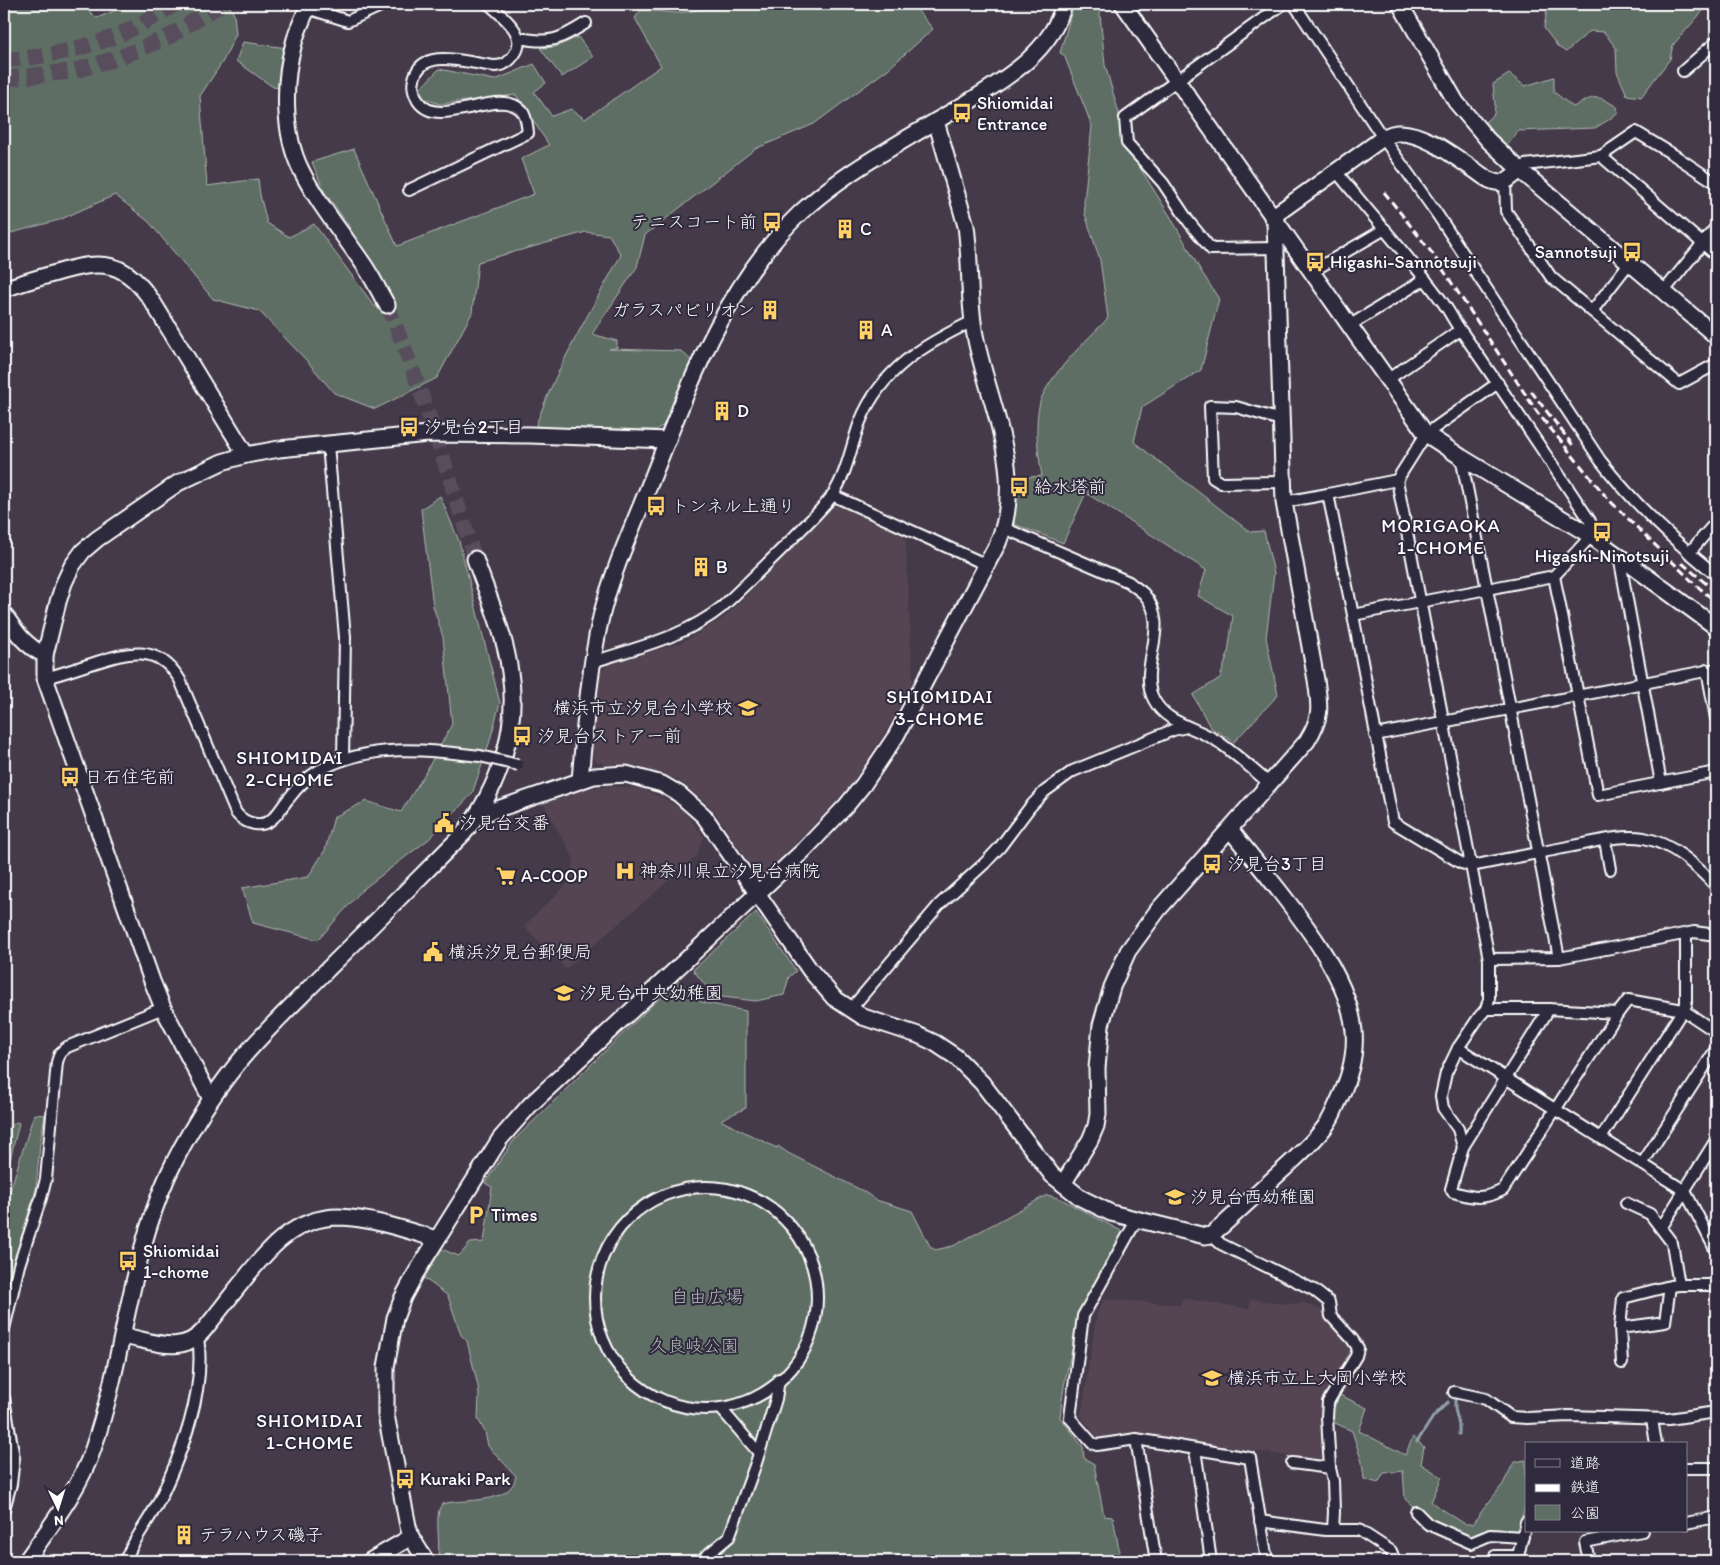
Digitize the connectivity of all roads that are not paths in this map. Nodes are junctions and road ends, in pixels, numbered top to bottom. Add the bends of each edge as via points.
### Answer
1 (385, 4) edge
2 (489, 4) edge
3 (1064, 4) edge
4 (1123, 4) edge
5 (1283, 4) edge
6 (1294, 4) edge
7 (1400, 4) edge
8 (308, 6) edge
9 (586, 23) dead end
10 (519, 38) junction
11 (1716, 42) edge
12 (1683, 71) dead end
13 (1177, 81) junction
14 (936, 121) junction
15 (1383, 138) junction
16 (1601, 156) junction
17 (1336, 170) junction
18 (1520, 170) junction
19 (1505, 182) junction
20 (1716, 183) edge
21 (409, 190) dead end
22 (1274, 219) junction
23 (1716, 227) edge
24 (1385, 229) junction
25 (1702, 243) junction
26 (1276, 248) junction
27 (1716, 255) edge
28 (1630, 262) junction
29 (1311, 272) junction
30 (1425, 279) junction
31 (4, 289) edge
32 (1664, 291) junction
33 (386, 305) tunnel mouth
34 (1592, 311) junction
35 (973, 321) junction
36 (1349, 326) junction
37 (1460, 330) junction
38 (1716, 336) edge
39 (1716, 364) edge
40 (1387, 380) junction
41 (1498, 383) junction
42 (1281, 420) junction
43 (1426, 434) junction
44 (668, 440) junction
45 (328, 445) junction
46 (246, 455) junction
47 (1461, 457) junction
48 (1397, 480) junction
49 (1283, 482) junction
50 (1328, 494) junction
51 (832, 495) junction
52 (1284, 502) junction
53 (1716, 522) edge
54 (1004, 528) junction
55 (1591, 536) junction
56 (1619, 554) junction
57 (1689, 554) junction
58 (475, 559) tunnel mouth
59 (986, 565) junction
60 (1716, 575) edge
61 (1554, 576) junction
62 (1487, 589) junction
63 (1420, 602) junction
64 (4, 614) edge
65 (1353, 615) junction
66 (1716, 627) edge
67 (45, 655) junction
68 (593, 662) junction
69 (1712, 669) edge
70 (45, 678) junction
71 (1643, 683) junction
72 (1577, 696) junction
73 (1510, 709) junction
74 (1716, 718) edge
75 (1443, 722) junction
76 (1187, 727) junction
77 (1375, 735) junction
78 (343, 760) junction
79 (518, 765) dead end
80 (1716, 772) edge
81 (580, 780) junction
82 (1661, 783) junction
83 (1270, 784) junction
84 (477, 816) junction
85 (1230, 829) junction
86 (1605, 840) junction
87 (1538, 853) junction
88 (1472, 866) junction
89 (1610, 869) dead end
90 (1716, 886) edge
91 (756, 894) junction
92 (1686, 934) junction
93 (1716, 935) edge
94 (1559, 958) junction
95 (1489, 959) junction
96 (163, 1008) junction
97 (1486, 1009) junction
98 (1550, 1009) junction
99 (850, 1010) junction
100 (1683, 1010) junction
101 (1618, 1013) junction
102 (1716, 1032) edge
103 (1458, 1048) junction
104 (1716, 1049) edge
105 (1506, 1079) junction
106 (211, 1099) junction
107 (1555, 1109) junction
108 (1601, 1138) junction
109 (1716, 1140) edge
110 (1463, 1147) junction
111 (1642, 1164) junction
112 (1062, 1184) junction
113 (1684, 1191) junction
114 (1626, 1203) dead end
115 (1137, 1219) junction
116 (1661, 1228) junction
117 (1211, 1235) junction
118 (436, 1239) junction
119 (1716, 1251) edge
120 (1716, 1285) edge
121 (1674, 1286) junction
122 (1620, 1328) junction
123 (4, 1329) edge
124 (123, 1336) junction
125 (198, 1338) junction
126 (1622, 1363) dead end
127 (778, 1379) junction
128 (1454, 1392) dead end
129 (4, 1398) edge
130 (722, 1410) junction
131 (1716, 1412) edge
132 (1652, 1419) junction
133 (1136, 1439) junction
134 (1656, 1442) edge
135 (1195, 1449) junction
136 (759, 1453) junction
137 (1292, 1463) dead end
138 (1330, 1468) junction
139 (1688, 1468) edge
140 (1716, 1468) edge
141 (4, 1509) edge
142 (1416, 1512) dead end
143 (1716, 1518) edge
144 (1260, 1521) junction
145 (1688, 1523) edge
146 (1525, 1527) edge
147 (1333, 1530) junction
148 (1637, 1532) edge
149 (411, 1537) junction
150 (1523, 1537) junction
151 (26, 1561) edge
152 (125, 1561) edge
153 (370, 1561) edge
154 (426, 1561) edge
155 (700, 1561) edge
156 (1156, 1561) edge
157 (1211, 1561) edge
158 (1267, 1561) edge
159 (1395, 1561) edge
160 (1496, 1561) edge
161 (1589, 1561) edge

1 - 8 street via 348,21
2 - 10 street via 510,24
3 - 14 street via 1051,32 1022,65
4 - 13 street
5 - 13 street
6 - 15 street
7 - 18 street via 1456,102 1488,140
8 - 33 street via 294,42 286,92 292,143 300,168 316,196 366,267
9 - 10 street via 567,35 548,41
10 - 21 street via 517,51 503,65 438,58 418,69 413,88 424,108 448,111 511,104 522,111 528,133
11 - 12 street
13 - 22 street
13 - 26 street via 1125,118 1127,143 1163,183 1212,250
14 - 35 street via 966,226
14 - 44 street via 848,174 800,213 777,238 733,296 688,388
15 - 17 street
15 - 19 street via 1396,133 1420,137 1444,149 1489,180
15 - 57 street via 1600,460 1618,483
16 - 18 street via 1525,165
16 - 20 street via 1636,132
16 - 25 street
17 - 22 street
17 - 24 street
18 - 19 street
18 - 28 street
19 - 34 street via 1506,211 1551,277
22 - 26 street
22 - 29 street
23 - 25 street
24 - 29 street
24 - 30 street
25 - 27 street
25 - 32 street
26 - 42 street
28 - 32 street
28 - 34 street
29 - 36 street
30 - 36 street
30 - 37 street
31 - 46 street via 88,264 112,266 133,278 154,304
32 - 38 street
34 - 39 street via 1679,384
35 - 51 street via 906,359 879,387 860,422 849,459
35 - 54 street via 1006,458 1008,487
36 - 40 street
37 - 40 street
37 - 41 street
40 - 43 street
41 - 43 street
41 - 55 street via 1590,521
42 - 49 street
42 - 49 street via 1236,407 1210,406 1213,478 1220,483
43 - 47 street
43 - 48 street
44 - 45 street via 447,434
44 - 68 street via 609,589
45 - 46 street
45 - 78 street via 345,637
46 - 67 street via 178,483 83,550 64,583
47 - 55 street
47 - 62 street
48 - 50 street
48 - 63 street
49 - 52 street
50 - 52 street
50 - 65 street
51 - 59 street
51 - 68 street via 760,571 708,618 674,635
52 - 83 street via 1319,707 1317,726 1307,742
53 - 57 street
54 - 59 street
54 - 76 street via 1129,582 1144,594 1151,606 1156,630 1149,674 1153,700 1170,718
55 - 56 street
55 - 61 street
56 - 66 street
56 - 71 street
57 - 60 street
58 - 84 street via 504,643 513,704 509,737 498,774
59 - 91 street via 896,736 862,785 826,829
61 - 62 street
61 - 72 street
62 - 63 street
62 - 73 street
63 - 65 street
63 - 75 street
64 - 67 street via 22,640
65 - 77 street
67 - 70 street
68 - 81 street
69 - 71 street
69 - 74 street
70 - 78 street via 122,654 143,654 165,662 180,680 236,813 248,822 256,824 272,820 303,782
70 - 96 street
71 - 72 street
71 - 82 street
72 - 73 street
72 - 82 street via 1598,795
73 - 75 street
73 - 87 street
75 - 77 street
75 - 88 street
76 - 83 street via 1219,742
76 - 99 street via 1073,771 1044,792 1000,847 934,910
77 - 88 street via 1393,822 1461,863
78 - 79 street, bridge via 381,751 428,749
80 - 82 street
81 - 84 street
81 - 91 street via 626,774 662,784 679,794 704,816
83 - 85 street
84 - 106 street via 464,833 257,1041
85 - 112 street via 1152,917 1120,966 1101,1026 1096,1068 1096,1126
85 - 117 street via 1329,962 1350,1008 1354,1047 1343,1092 1328,1123 1311,1143
86 - 87 street
86 - 89 street
86 - 90 street via 1644,838 1661,844 1694,864
87 - 88 street
87 - 94 street
88 - 95 street
91 - 99 street via 825,989
91 - 118 street via 513,1122
92 - 93 street
92 - 94 street
92 - 100 street via 1686,1006
94 - 95 street
95 - 97 street
96 - 106 street
96 - 123 street via 60,1052 46,1179 19,1264
97 - 98 street
97 - 103 street
98 - 101 street
98 - 105 street
99 - 112 street via 918,1035 956,1056 982,1083
100 - 101 street via 1628,1000
100 - 102 street
100 - 108 street
101 - 107 street
103 - 105 street
103 - 110 street via 1446,1073 1441,1096 1443,1108 1458,1129
104 - 111 street
105 - 107 street
105 - 110 street
106 - 124 street via 184,1143 158,1198 140,1254
107 - 108 street
107 - 110 street via 1503,1190 1493,1195 1474,1198 1451,1189
108 - 111 street
109 - 113 street
111 - 113 street
112 - 115 street via 1095,1206
113 - 116 street
113 - 119 street
114 - 116 street via 1650,1214
115 - 117 street
115 - 133 street via 1083,1316 1070,1418 1097,1446
116 - 121 street via 1672,1243
117 - 138 street via 1221,1244 1314,1290 1329,1302 1331,1316 1358,1348 1328,1402
118 - 125 street via 339,1217 303,1225 275,1242
118 - 149 street via 400,1304 386,1367 386,1415
120 - 121 street
121 - 122 street via 1665,1322
121 - 122 street via 1623,1298
122 - 126 street
124 - 125 street via 173,1345
124 - 151 street via 92,1451 73,1493
125 - 152 street via 199,1378 187,1430 158,1501
127 - 130 street via 758,1395
127 - 130 street via 808,1335 817,1307 816,1281 804,1240 778,1208 745,1191 729,1187 693,1188 655,1201 624,1227 602,1266 597,1301 601,1340 625,1379 652,1400 684,1410
127 - 136 street via 776,1399
128 - 132 street via 1486,1399 1511,1417
129 - 141 street via 14,1458
130 - 136 street
131 - 132 street
132 - 134 street
133 - 135 street
133 - 156 street
135 - 144 street via 1250,1458
135 - 157 street
136 - 155 street via 729,1537
137 - 138 street
138 - 147 street
139 - 140 street
142 - 150 street via 1428,1524 1470,1543 1490,1535
143 - 145 street
144 - 147 street
144 - 158 street
146 - 150 street
147 - 159 street via 1359,1530 1391,1551
148 - 161 street via 1585,1542
149 - 153 street
149 - 154 street
150 - 160 street via 1518,1556 1495,1556

